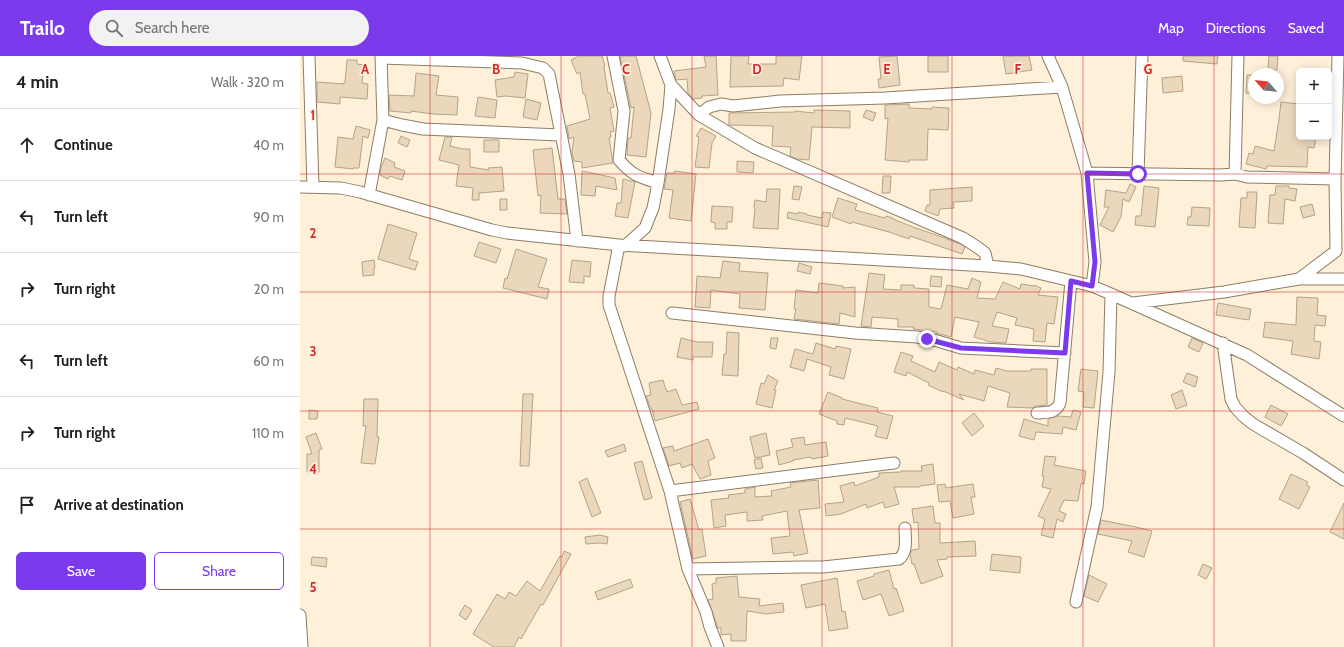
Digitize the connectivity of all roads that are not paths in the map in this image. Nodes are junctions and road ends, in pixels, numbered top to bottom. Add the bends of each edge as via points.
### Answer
1 (309, 56) edge
2 (613, 56) edge
3 (660, 56) edge
4 (1048, 56) edge
5 (1142, 56) edge
6 (1238, 56) edge
7 (1338, 56) edge
8 (381, 57) edge
9 (671, 85) junction
10 (1062, 87) junction
11 (699, 115) junction
12 (383, 120) junction
13 (560, 135) junction
14 (1087, 173) junction
15 (1138, 174) junction
16 (1235, 174) junction
17 (1335, 178) junction
18 (658, 183) junction
19 (300, 187) edge
20 (313, 188) junction
21 (369, 195) junction
22 (577, 241) junction
23 (622, 246) junction
24 (1340, 248) edge
25 (988, 266) junction
26 (1299, 278) junction
27 (1344, 279) edge
28 (1071, 281) junction
29 (1092, 286) junction
30 (1111, 294) junction
31 (1132, 303) junction
32 (672, 313) dead end
33 (1222, 343) junction
34 (1065, 353) junction
35 (1037, 413) dead end
36 (1344, 416) edge
37 (894, 463) dead end
38 (1344, 480) edge
39 (670, 491) junction
40 (904, 528) dead end
41 (688, 569) junction
42 (1076, 602) dead end
43 (300, 615) edge
44 (302, 647) edge
45 (718, 647) edge

1 - 20 street
2 - 18 street via 624,111 619,160 629,172
3 - 9 street
4 - 10 street
5 - 15 street
6 - 16 street
7 - 17 street
8 - 12 street
8 - 13 street via 522,63 543,68 549,74
9 - 11 street
9 - 18 street
10 - 11 street via 884,98 780,101 733,106 721,104 709,107
10 - 14 street
11 - 25 street via 755,148 964,238 985,253
12 - 13 street via 423,129
12 - 21 street
13 - 22 street via 569,174
14 - 15 street
14 - 29 street via 1095,262
15 - 16 street
16 - 17 street via 1247,177
17 - 24 street
18 - 23 street via 653,208 645,228
19 - 20 street
20 - 21 street via 341,188
21 - 22 street via 492,230
22 - 23 street
23 - 25 street
23 - 39 street via 609,305
24 - 26 street
25 - 28 street via 1021,269
26 - 27 street
26 - 31 street via 1224,292
28 - 29 street
28 - 34 street
29 - 30 street
30 - 31 street
30 - 42 street via 1109,372 1097,507
31 - 33 street
32 - 34 street via 854,333 917,337 961,348
33 - 36 street via 1247,355
33 - 38 street via 1231,399 1243,416
34 - 35 street via 1058,409
37 - 39 street
39 - 41 street
40 - 41 street via 905,548 903,556 899,559 823,567
41 - 45 street
43 - 44 street

